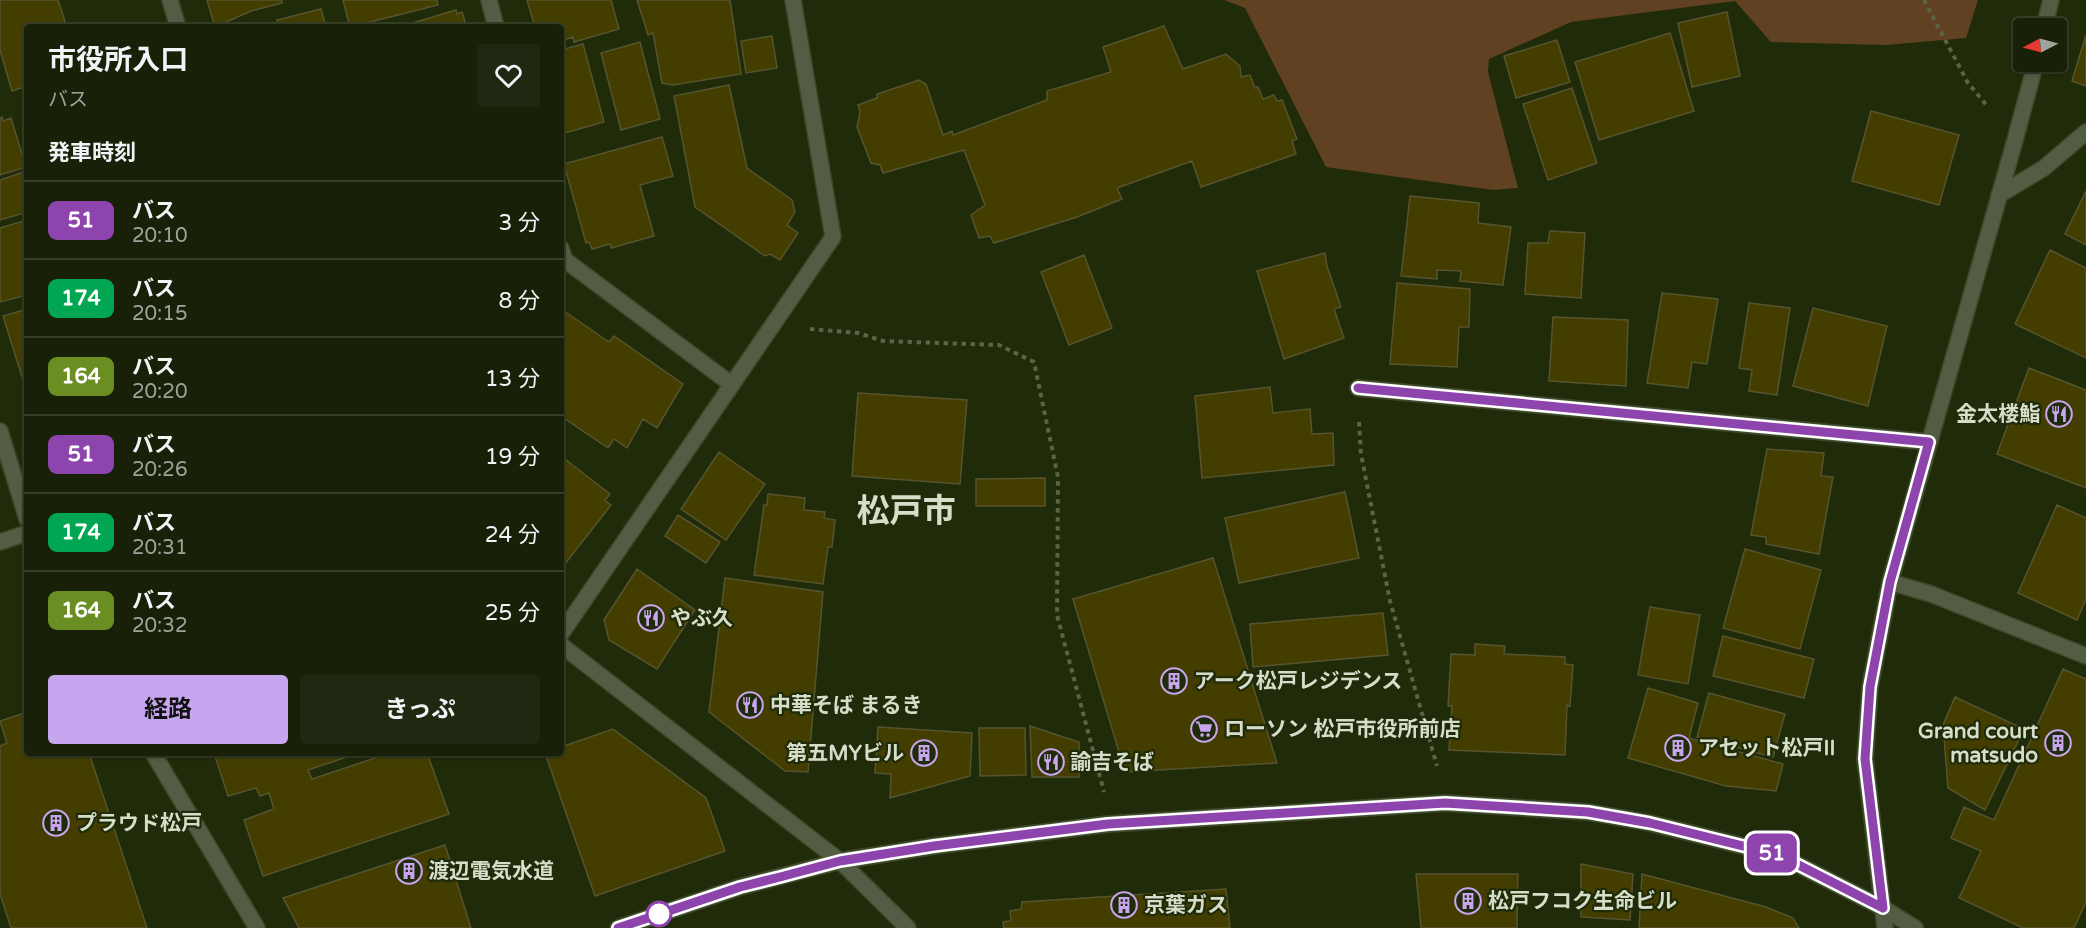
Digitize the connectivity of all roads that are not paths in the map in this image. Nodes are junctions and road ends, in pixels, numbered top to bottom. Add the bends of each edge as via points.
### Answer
1 (170, 0) edge
2 (489, 0) edge
3 (793, 0) edge
4 (2051, 0) edge
5 (2046, 18) edge
6 (177, 24) edge
7 (495, 24) edge
8 (2033, 72) edge
9 (2086, 132) edge
10 (2000, 195) junction
11 (564, 257) edge
12 (731, 384) junction
13 (1358, 388) road end
14 (0, 431) edge
15 (1929, 442) junction
16 (24, 509) edge
17 (24, 534) edge
18 (0, 542) edge
19 (1890, 582) junction
20 (564, 630) edge
21 (564, 647) edge
22 (2086, 656) edge
23 (155, 756) edge
24 (840, 861) junction
25 (1883, 908) junction
26 (257, 928) edge
27 (618, 928) edge
28 (908, 928) edge
29 (1885, 928) edge
30 (1915, 928) edge

1 - 6 street
2 - 7 street
3 - 12 street via 833,237
4 - 5 street
8 - 10 street
9 - 10 street via 2044,168
10 - 15 street
11 - 12 street
12 - 20 street
13 - 15 street
14 - 16 street
15 - 19 street
17 - 18 street
19 - 22 street via 1931,594
19 - 25 street via 1870,687 1865,759
21 - 24 street
23 - 26 street
24 - 25 street via 1108,824 1445,803 1588,812 1650,823 1779,855
24 - 27 street via 740,887
24 - 28 street
25 - 29 street
25 - 30 street

